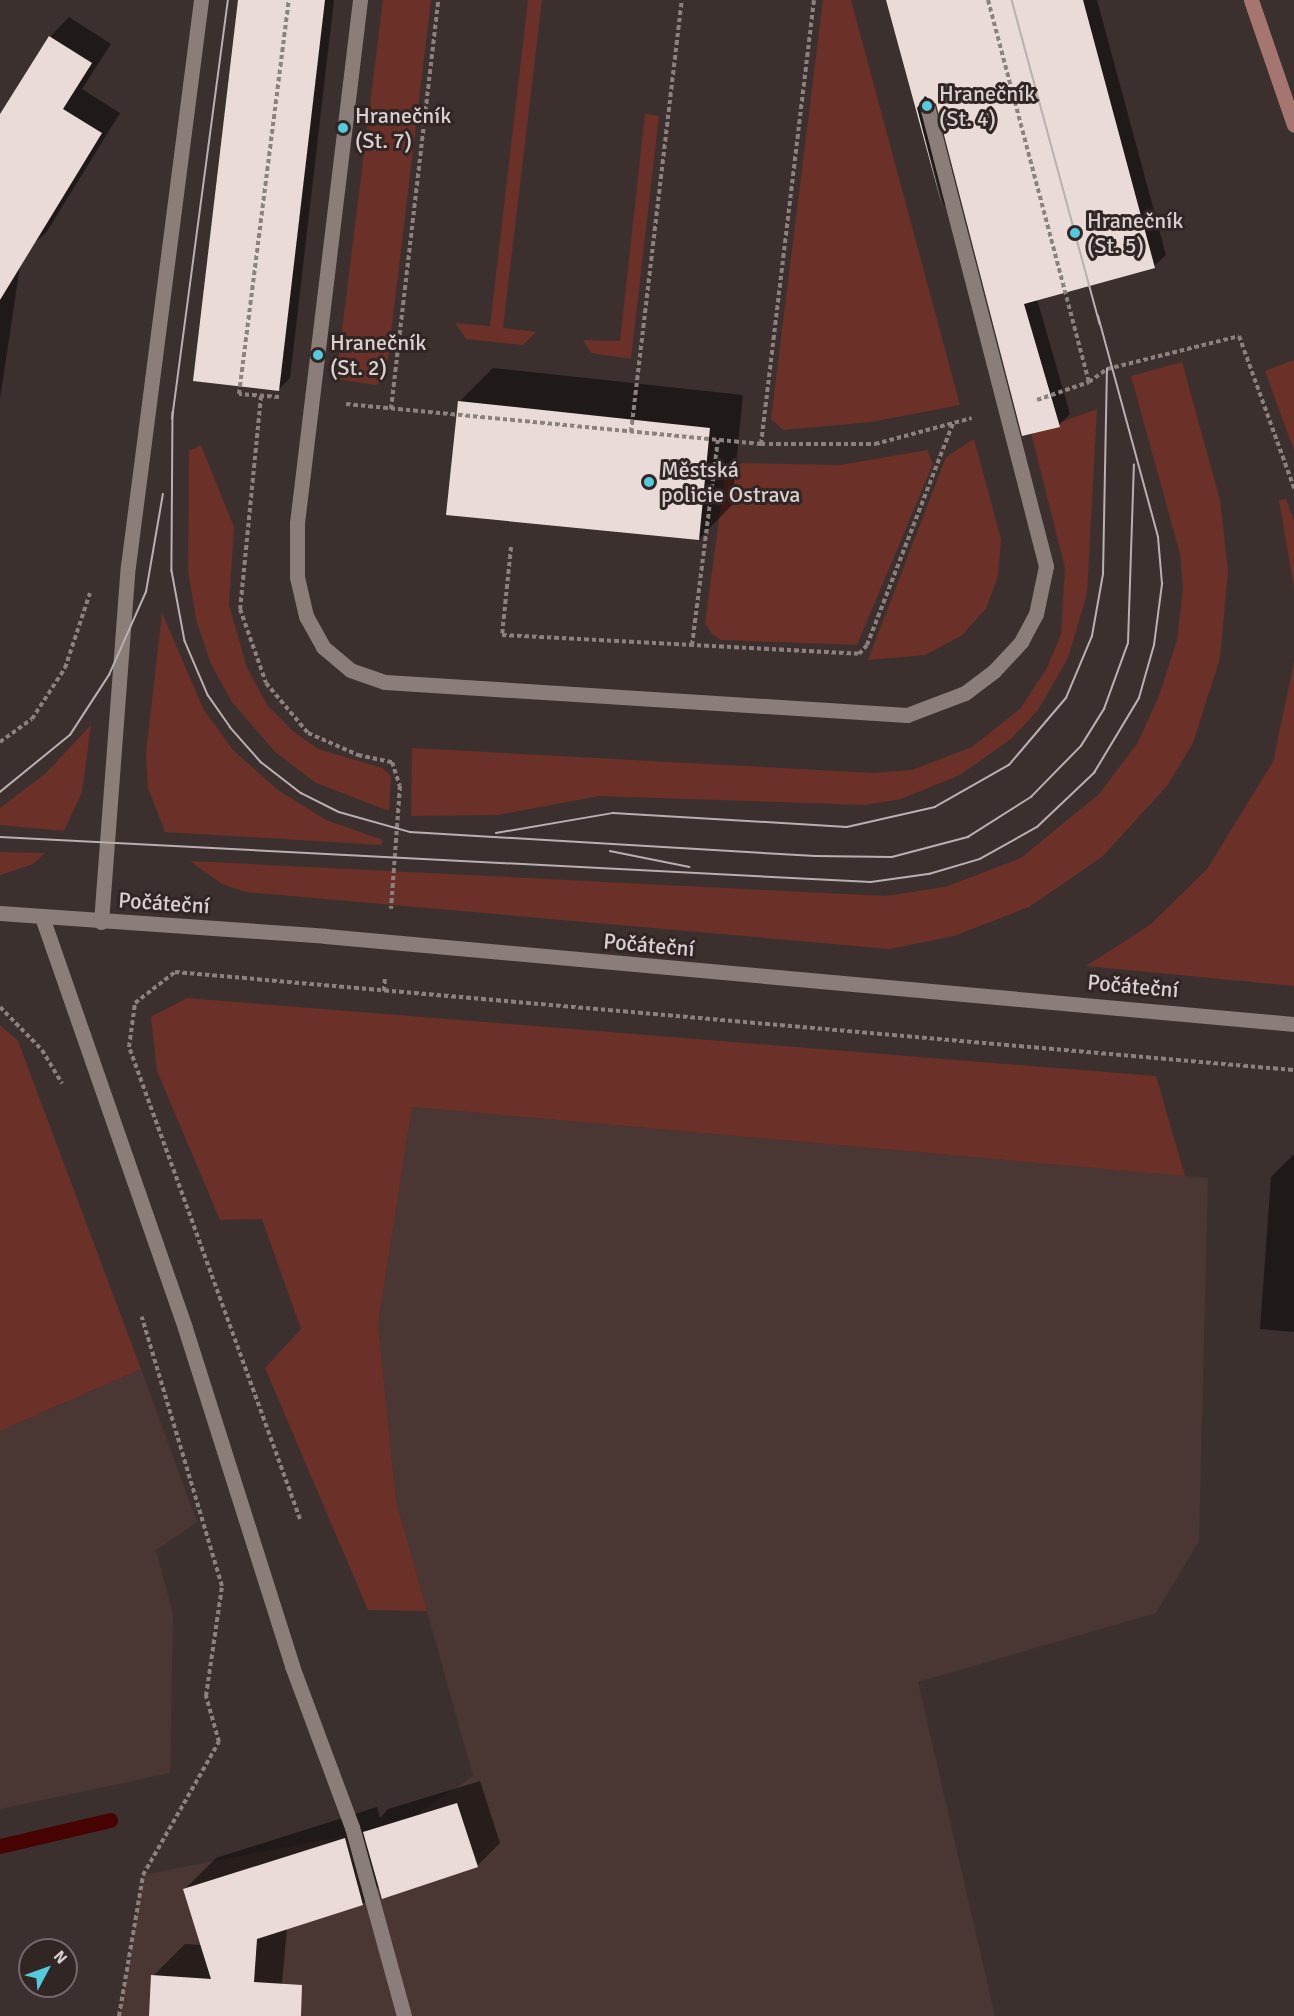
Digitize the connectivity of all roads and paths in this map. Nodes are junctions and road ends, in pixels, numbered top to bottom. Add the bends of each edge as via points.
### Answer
1 (201, 0) edge
2 (289, 0) edge
3 (360, 0) edge
4 (438, 0) edge
5 (682, 0) edge
6 (813, 0) edge
7 (988, 0) edge
8 (1251, 0) edge
9 (927, 106) dead end
10 (1294, 125) edge
11 (1089, 382) junction
12 (261, 396) junction
13 (315, 401) junction
14 (391, 409) junction
15 (1005, 410) junction
16 (953, 423) junction
17 (631, 432) junction
18 (718, 440) junction
19 (761, 444) junction
20 (1294, 488) edge
21 (511, 547) dead end
22 (94, 580) dead end
23 (692, 645) junction
24 (0, 742) edge
25 (0, 913) edge
26 (42, 917) junction
27 (101, 922) junction
28 (388, 942) junction
29 (384, 991) junction
30 (0, 1007) edge
31 (1294, 1024) edge
32 (1294, 1070) edge
33 (66, 1090) dead end
34 (140, 1311) dead end
35 (300, 1519) dead end
36 (119, 2016) edge
37 (404, 2016) edge

1 - 27 street via 127,577
2 - 12 path via 239,394
3 - 13 street
4 - 14 path
5 - 17 path
6 - 19 path
7 - 11 path
8 - 10 main road
9 - 15 street
11 - 15 path
11 - 20 path via 1107,369 1239,336
12 - 13 path
12 - 28 path via 240,609 266,684 308,733 358,755 392,762 400,786
13 - 14 path
13 - 15 street via 297,523 297,577 306,616 323,647 350,670 386,682 907,715 938,707 994,671 1021,642 1045,589 1047,566
14 - 17 path
15 - 16 path
16 - 19 path via 875,444
16 - 23 path via 867,645 859,654
17 - 18 path
18 - 19 path
18 - 23 path
21 - 23 path via 502,634
22 - 24 path via 65,668 32,718
25 - 26 street, Počáteční
26 - 27 street, Počáteční
26 - 37 street via 184,1328 292,1666 352,1827
27 - 28 street, Počáteční
28 - 29 path
28 - 31 street, Počáteční
29 - 32 path
29 - 35 path via 175,972 135,1003 129,1047
30 - 33 path via 42,1050
34 - 36 path via 222,1586 206,1696 219,1743 143,1875

